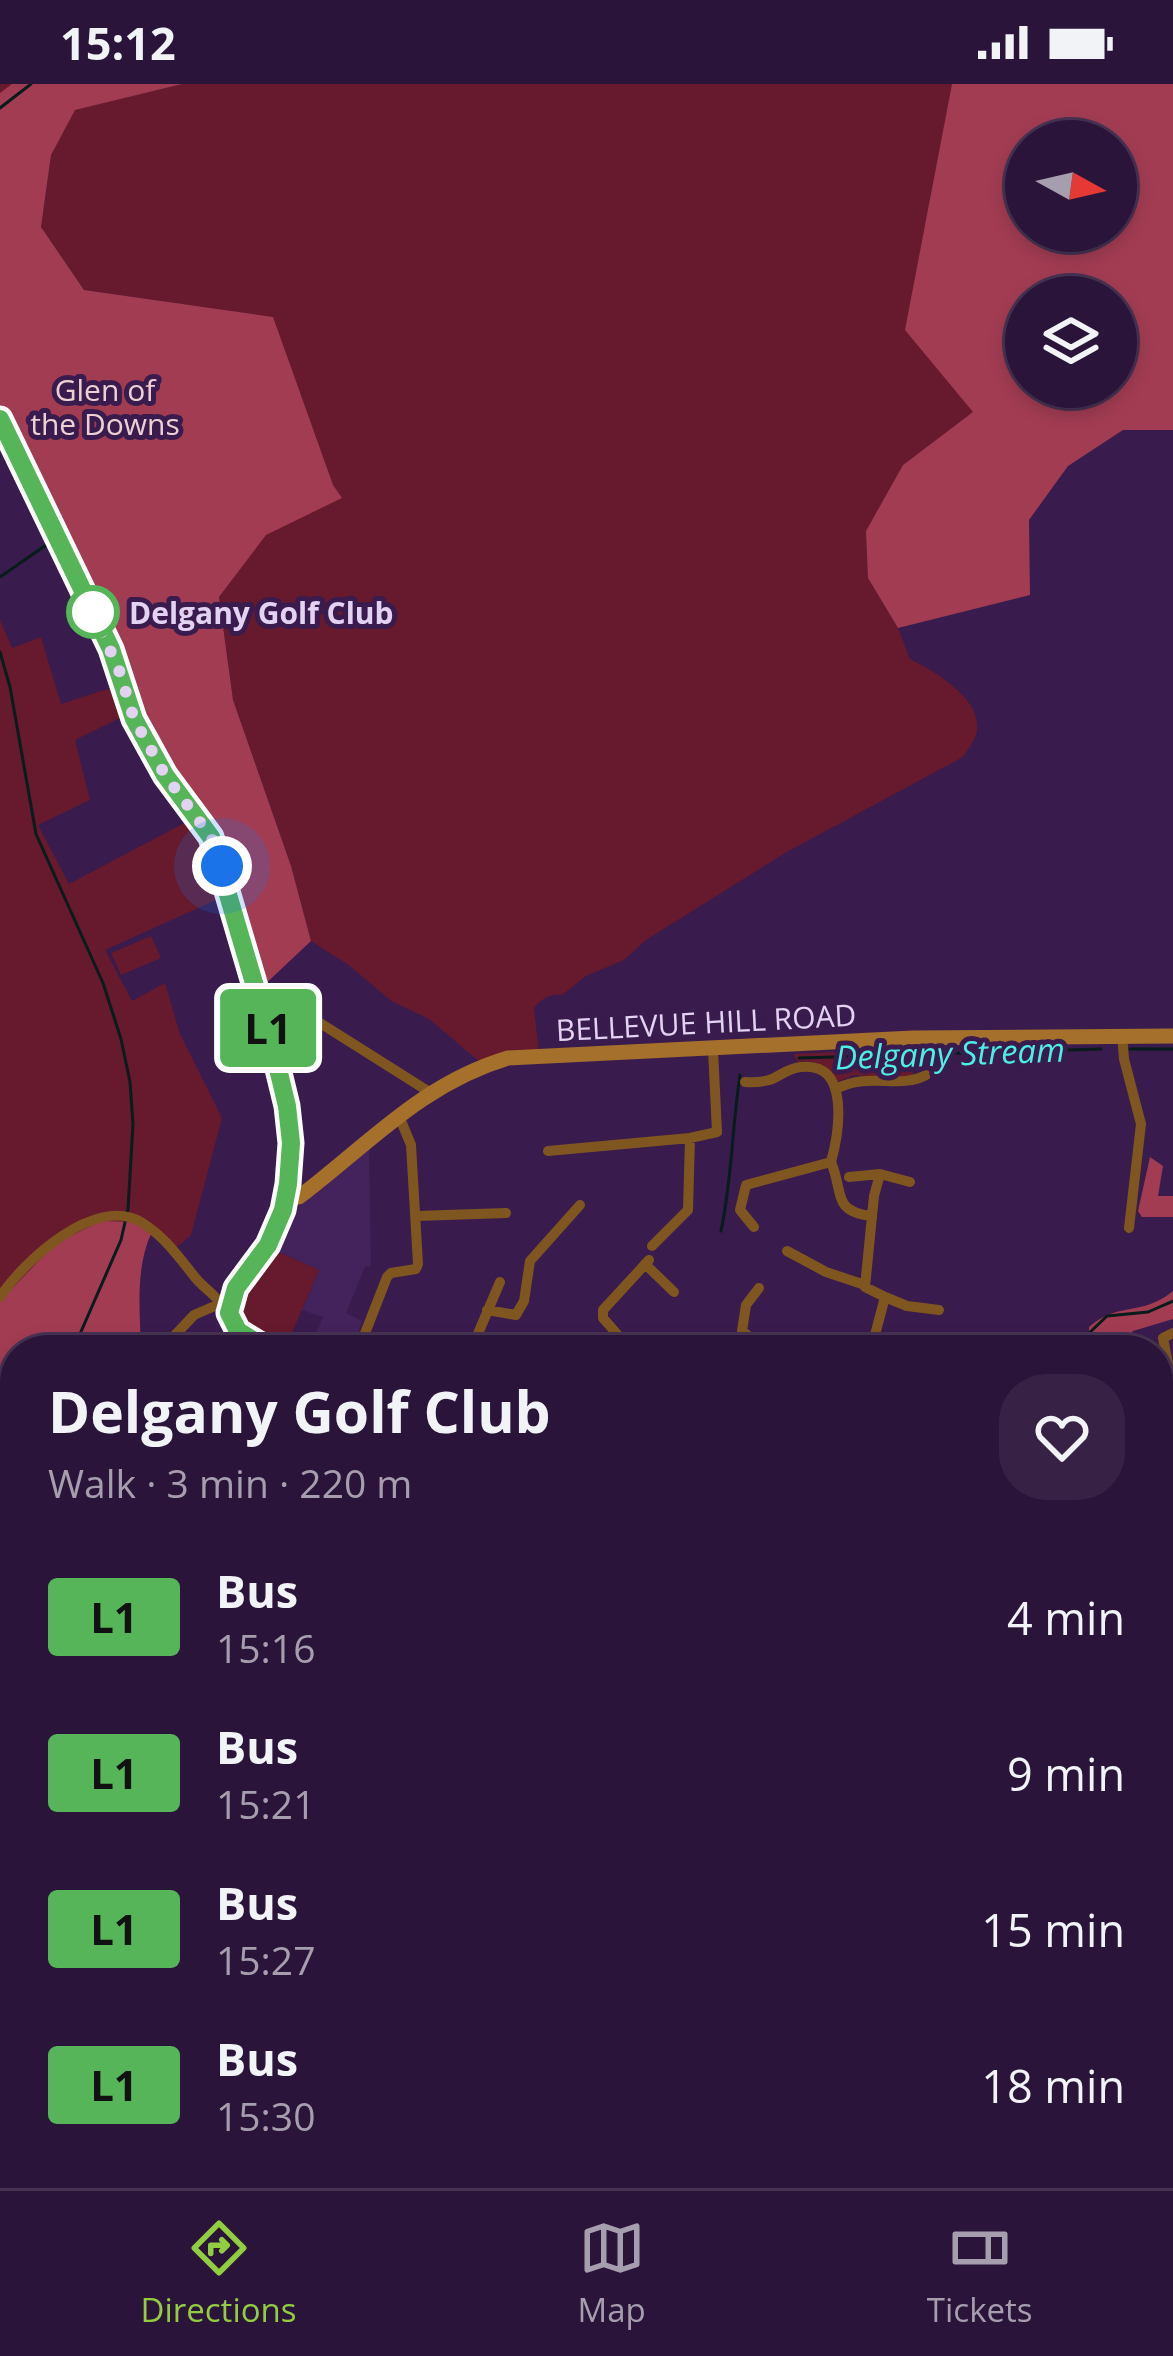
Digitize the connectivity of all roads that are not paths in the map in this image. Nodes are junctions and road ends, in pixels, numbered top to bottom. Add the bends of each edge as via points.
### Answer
1 (0, 419) edge
2 (301, 1011) dead end
3 (1122, 1035) junction
4 (1173, 1036) edge
5 (789, 1046) junction
6 (713, 1050) junction
7 (795, 1068) junction
8 (926, 1076) dead end
9 (745, 1082) dead end
10 (836, 1089) junction
11 (431, 1094) junction
12 (399, 1116) junction
13 (690, 1138) junction
14 (548, 1151) dead end
15 (831, 1162) junction
16 (880, 1174) junction
17 (850, 1177) dead end
18 (910, 1182) dead end
19 (285, 1198) junction
20 (580, 1205) dead end
21 (506, 1214) dead end
22 (416, 1216) junction
23 (871, 1216) junction
24 (754, 1227) dead end
25 (1129, 1228) dead end
26 (652, 1246) dead end
27 (787, 1251) dead end
28 (500, 1282) dead end
29 (865, 1285) junction
30 (737, 1287) dead end
31 (674, 1292) dead end
32 (0, 1297) edge
33 (885, 1297) junction
34 (226, 1301) junction
35 (487, 1310) junction
36 (939, 1310) dead end
37 (356, 1312) dead end
38 (371, 1318) junction
39 (175, 1335) edge
40 (246, 1335) edge
41 (364, 1335) edge
42 (477, 1335) edge
43 (618, 1335) edge
44 (747, 1335) edge
45 (875, 1335) edge

1 - 19 main road via 111,649 134,719 222,866 287,1106
2 - 11 street
3 - 4 main road, BELLEVUE HILL ROAD
3 - 5 main road, BELLEVUE HILL ROAD
3 - 25 street via 1142,1124
5 - 6 main road, BELLEVUE HILL ROAD
5 - 7 street
6 - 11 main road, BELLEVUE HILL ROAD via 508,1058
6 - 13 street via 717,1132
7 - 9 street via 766,1083
7 - 10 street via 820,1070
8 - 10 street via 912,1083 863,1078
10 - 15 street
11 - 12 main road, BELLEVUE HILL ROAD
12 - 19 main road, BELLEVUE HILL ROAD via 299,1197
12 - 22 street via 411,1145
13 - 14 street
13 - 26 street via 688,1210
15 - 23 street via 841,1204
15 - 24 street via 746,1185 740,1210
16 - 17 street
16 - 18 street
16 - 23 street
19 - 34 main road via 268,1245
20 - 35 street via 530,1261 516,1315
21 - 22 street
22 - 38 street via 416,1269 387,1277
23 - 29 street
27 - 29 street
28 - 35 street
29 - 33 street
30 - 44 street via 755,1293 742,1318
31 - 43 street via 647,1262 604,1310
32 - 34 street via 73,1229 116,1217 138,1220 170,1244
33 - 36 street
33 - 45 street
34 - 39 street via 194,1315
34 - 40 main road via 232,1326
35 - 42 street
37 - 38 street
38 - 41 street

